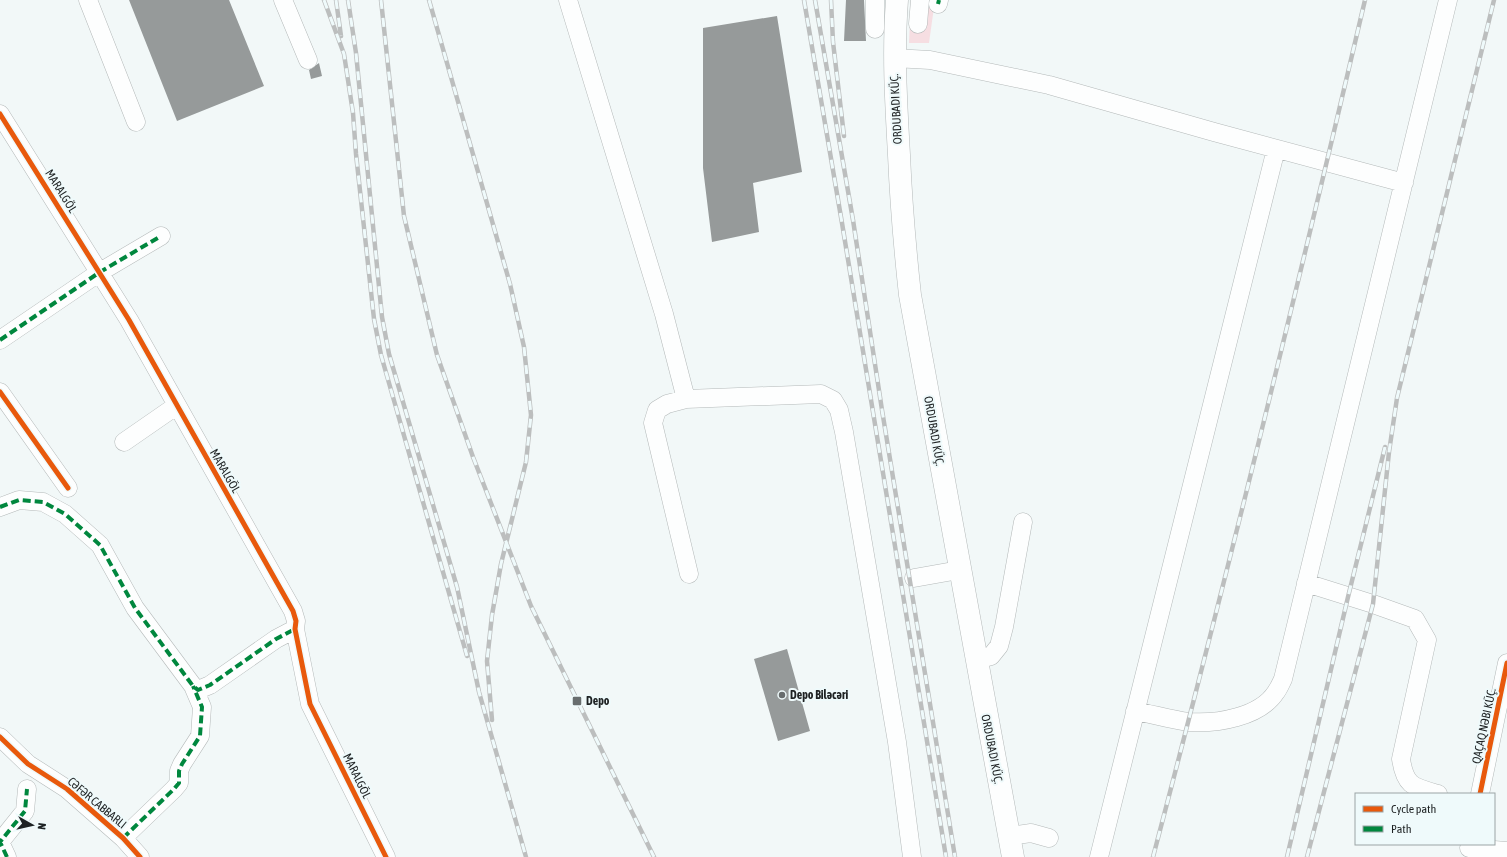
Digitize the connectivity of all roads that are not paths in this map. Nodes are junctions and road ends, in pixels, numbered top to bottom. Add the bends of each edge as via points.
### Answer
1 (88, 0) edge
2 (283, 0) edge
3 (568, 0) edge
4 (875, 0) edge
5 (896, 0) edge
6 (920, 0) edge
7 (1448, 0) edge
8 (918, 24) dead end
9 (875, 29) dead end
10 (894, 58) junction
11 (308, 60) dead end
12 (0, 114) edge
13 (136, 122) dead end
14 (1276, 150) junction
15 (1404, 183) junction
16 (161, 236) dead end
17 (100, 272) junction
18 (0, 340) edge
19 (0, 392) edge
20 (686, 399) junction
21 (176, 406) junction
22 (124, 442) dead end
23 (68, 488) dead end
24 (0, 507) edge
25 (1023, 522) dead end
26 (959, 570) junction
27 (689, 574) dead end
28 (914, 578) dead end
29 (1306, 583) junction
30 (295, 630) junction
31 (976, 660) junction
32 (1507, 664) edge
33 (193, 686) junction
34 (1134, 711) junction
35 (0, 737) edge
36 (27, 789) dead end
37 (1435, 793) edge
38 (1480, 793) edge
39 (1008, 836) junction
40 (123, 838) junction
41 (1049, 838) dead end
42 (1469, 850) edge
43 (1507, 851) edge
44 (7, 857) edge
45 (140, 857) edge
46 (386, 857) edge
47 (912, 857) edge
48 (1012, 857) edge
49 (1099, 857) edge

1 - 13 street
2 - 11 street
3 - 20 street via 664,314
4 - 9 street
5 - 10 main road, ORDUBADI KÜÇ.
6 - 8 street
7 - 15 street
10 - 14 street via 925,59 1049,85
10 - 26 main road, ORDUBADI KÜÇ. via 903,229 910,295
12 - 17 street, MARALGÖL
14 - 15 street
14 - 34 street
15 - 29 street
16 - 17 street
17 - 18 street
17 - 21 street, MARALGÖL
19 - 23 street
20 - 27 street via 667,404 657,410 653,423
20 - 47 street via 821,394 833,400 839,410 897,742
21 - 22 street
21 - 30 street, MARALGÖL via 293,611
24 - 33 street via 19,500 43,502 65,514 100,545 135,608
25 - 31 street via 999,646 991,656
26 - 28 street
26 - 31 main road, ORDUBADI KÜÇ.
29 - 34 street via 1283,679 1276,693 1265,704 1236,717 1204,722 1189,722
29 - 37 street via 1415,620 1422,630 1426,640 1401,758 1403,773 1411,785
30 - 33 street via 276,639 210,685 198,690
30 - 46 street, MARALGÖL via 310,704
31 - 39 main road, ORDUBADI KÜÇ.
32 - 38 street, QAÇAQ NƏBI KÜÇ.
33 - 40 street via 202,707 200,736 179,771 179,783
34 - 49 street
35 - 40 street via 28,764 67,789
36 - 44 street via 25,811 0,842
39 - 41 street via 1031,833
39 - 48 main road, ORDUBADI KÜÇ.
40 - 45 street
42 - 43 street

